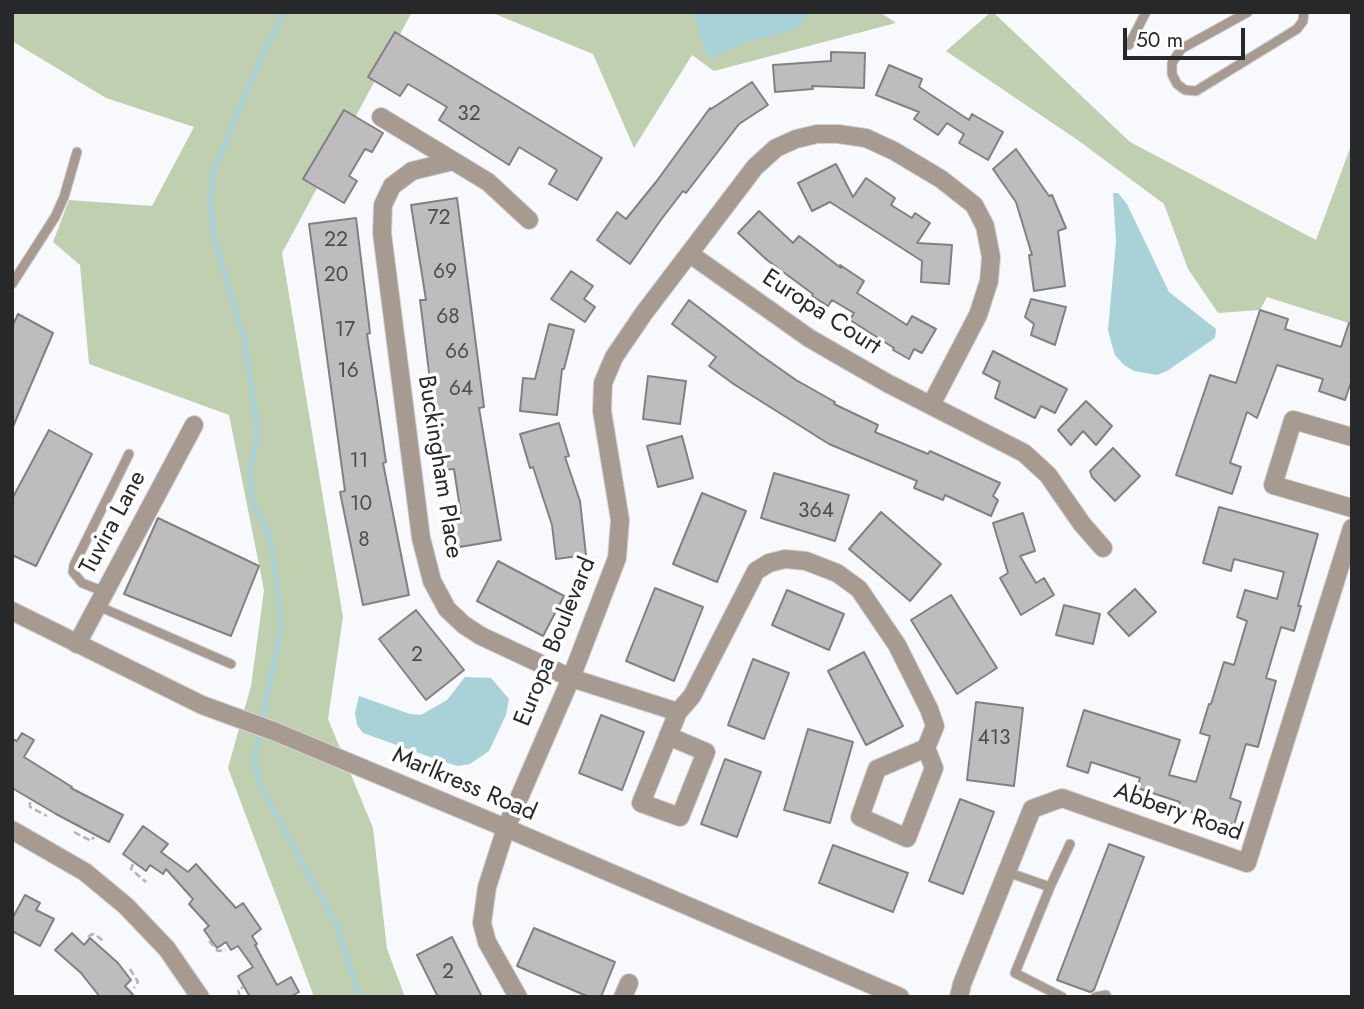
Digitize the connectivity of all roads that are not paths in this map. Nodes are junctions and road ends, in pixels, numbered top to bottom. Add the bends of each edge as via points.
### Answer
1 (1146, 12) edge
2 (1248, 12) edge
3 (1304, 12) edge
4 (1129, 45) dead end
5 (381, 117) dead end
6 (77, 152) dead end
7 (453, 160) junction
8 (529, 220) dead end
9 (690, 254) junction
10 (12, 284) edge
11 (931, 405) junction
12 (194, 425) dead end
13 (1352, 437) edge
14 (130, 454) dead end
15 (1352, 508) edge
16 (1352, 528) edge
17 (1103, 548) dead end
18 (101, 599) junction
19 (12, 611) edge
20 (77, 644) junction
21 (231, 664) dead end
22 (571, 678) junction
23 (678, 712) junction
24 (668, 736) junction
25 (926, 748) junction
26 (506, 828) junction
27 (12, 830) edge
28 (1070, 844) dead end
29 (1007, 872) junction
30 (1050, 887) junction
31 (1106, 995) dead end
32 (200, 997) edge
33 (519, 997) edge
34 (900, 997) edge
35 (959, 997) edge
36 (1062, 997) edge
37 (1095, 997) edge

1 - 4 lane
2 - 3 lane via 1181,49 1172,63 1177,84 1196,91 1297,29
5 - 7 street
6 - 10 lane via 55,217
7 - 8 street via 488,183
7 - 22 street, Buckingham Place via 412,171 392,186 383,205 382,233 421,538 432,581 447,610 481,636
9 - 11 street, Europa Court via 808,338
9 - 11 street via 755,167 776,148 796,139 817,134 866,138 941,178 974,205 985,226 991,257 978,315
9 - 22 street, Europa Boulevard via 614,357 603,383 601,411 620,520 617,558
11 - 17 street, Europa Court via 1024,453 1048,475
12 - 18 street, Tuvira Lane
13 - 15 street via 1293,419 1273,485
14 - 18 lane via 74,565 73,572
16 - 29 street, Abbery Road via 1247,863 1062,799 1032,809
18 - 20 street, Tuvira Lane
18 - 21 lane
19 - 20 street, Marlkress Road
20 - 26 street, Marlkress Road via 228,716
22 - 23 street, Buckingham Place
22 - 26 street, Europa Boulevard
23 - 24 street
23 - 25 street via 692,696 756,572 785,559 806,561 837,573 859,589 897,645 934,726
24 - 24 street via 641,803 680,817 706,752
25 - 25 street via 877,769 860,817 907,838 934,768
26 - 33 street, Europa Boulevard via 487,887 482,923 486,942
26 - 34 street, Marlkress Road
27 - 32 street via 85,872 126,906 167,949
28 - 30 lane
29 - 30 lane
29 - 35 street, Abbery Road
30 - 36 lane via 1015,973
31 - 37 lane

